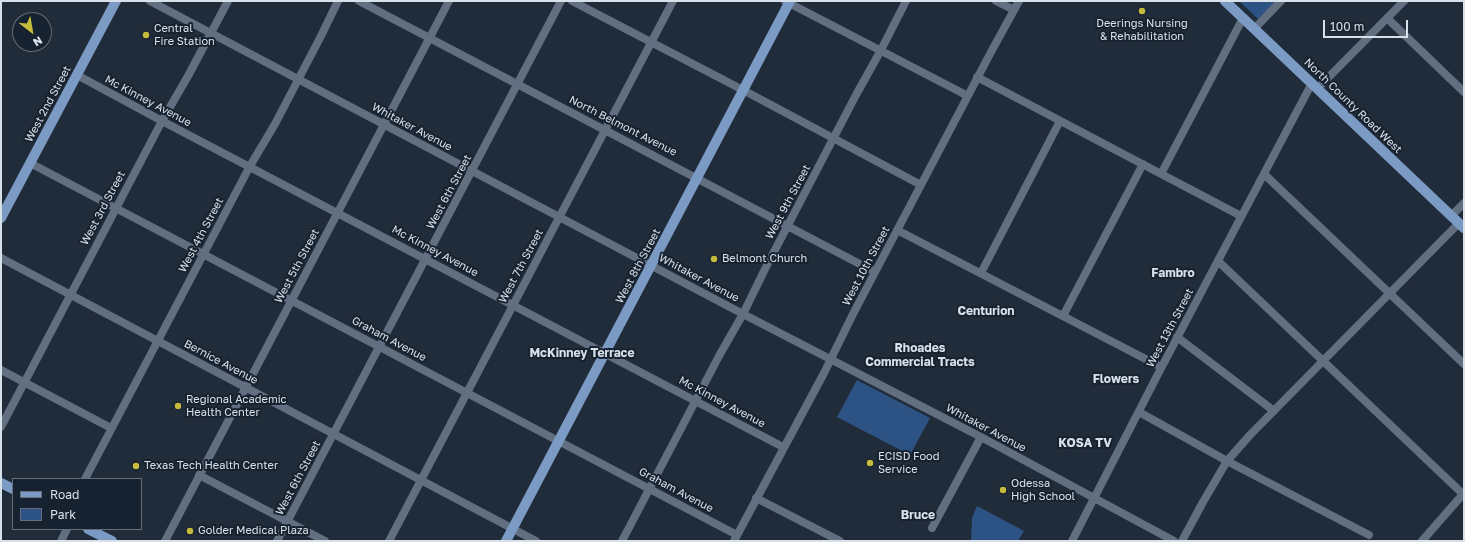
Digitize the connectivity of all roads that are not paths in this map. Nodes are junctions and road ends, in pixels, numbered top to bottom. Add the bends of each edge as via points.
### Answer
1 (116, 1) edge
2 (150, 1) edge
3 (228, 1) edge
4 (338, 1) edge
5 (360, 1) edge
6 (449, 1) edge
7 (561, 1) edge
8 (572, 1) edge
9 (673, 1) edge
10 (906, 1) edge
11 (996, 1) edge
12 (1019, 1) edge
13 (1225, 1) edge
14 (1281, 1) edge
15 (1404, 1) edge
16 (788, 2) edge
17 (1014, 10) junction
18 (1243, 18) junction
19 (1387, 18) junction
20 (1254, 29) junction
21 (211, 33) junction
22 (430, 38) junction
23 (651, 43) junction
24 (881, 50) junction
25 (77, 75) junction
26 (977, 77) junction
27 (298, 79) junction
28 (518, 84) junction
29 (1315, 86) junction
30 (743, 90) junction
31 (1464, 92) edge
32 (968, 96) junction
33 (162, 121) junction
34 (1060, 121) junction
35 (385, 125) junction
36 (605, 130) junction
37 (833, 139) junction
38 (30, 163) junction
39 (1143, 164) junction
40 (250, 166) junction
41 (473, 171) junction
42 (1161, 174) junction
43 (1264, 174) junction
44 (697, 177) junction
45 (921, 185) junction
46 (1464, 203) edge
47 (116, 208) junction
48 (338, 212) junction
49 (1241, 216) junction
50 (1451, 216) junction
51 (560, 217) junction
52 (1, 218) edge
53 (788, 226) junction
54 (1461, 226) edge
55 (897, 230) junction
56 (203, 254) junction
57 (1, 258) edge
58 (426, 259) junction
59 (1218, 261) junction
60 (651, 265) junction
61 (875, 272) junction
62 (981, 273) junction
63 (1390, 294) junction
64 (70, 295) junction
65 (291, 300) junction
66 (513, 305) junction
67 (743, 314) junction
68 (1063, 316) junction
69 (1177, 337) junction
70 (157, 341) junction
71 (380, 347) junction
72 (605, 353) junction
73 (831, 359) junction
74 (1323, 361) junction
75 (1464, 364) edge
76 (1161, 367) junction
77 (1, 370) edge
78 (24, 383) junction
79 (246, 388) junction
80 (467, 392) junction
81 (696, 401) junction
82 (1274, 411) junction
83 (1139, 412) junction
84 (1, 426) edge
85 (111, 428) junction
86 (334, 434) junction
87 (981, 437) junction
88 (559, 441) junction
89 (783, 447) junction
90 (1227, 461) junction
91 (199, 475) junction
92 (86, 478) edge
93 (421, 480) junction
94 (1, 483) edge
95 (12, 488) edge
96 (649, 489) junction
97 (1464, 494) edge
98 (756, 498) junction
99 (1094, 498) junction
100 (288, 522) junction
101 (932, 528) dead end
102 (513, 529) junction
103 (66, 530) edge
104 (90, 530) edge
105 (1370, 535) dead end
106 (735, 538) edge
107 (60, 541) edge
108 (112, 541) edge
109 (165, 541) edge
110 (277, 541) edge
111 (324, 541) edge
112 (389, 541) edge
113 (506, 541) edge
114 (536, 541) edge
115 (622, 541) edge
116 (840, 541) edge
117 (1072, 541) edge
118 (1174, 541) edge
119 (1182, 541) edge
120 (1422, 541) edge

1 - 25 main road, West 2nd Street
2 - 21 street, Whitaker Avenue
3 - 21 street, West 3rd Street
4 - 27 street, West 4th Street
5 - 22 street, North Belmont Avenue
6 - 22 street, West 5th Street
7 - 28 street, West 6th Street
8 - 23 street
9 - 23 street, West 7th Street
10 - 24 street, West 9th Street
11 - 17 street
12 - 17 street, West 10th Street
13 - 18 main road, North County Road West
14 - 20 street
15 - 19 street, West 13th Street
16 - 24 street
16 - 30 main road, West 8th Street
17 - 26 street, West 10th Street
18 - 20 main road, North County Road West
18 - 42 street
19 - 29 street, West 13th Street
19 - 31 street
20 - 29 main road, North County Road West
21 - 27 street, Whitaker Avenue
21 - 33 street, West 3rd Street
22 - 28 street, North Belmont Avenue
22 - 35 street, West 5th Street
23 - 30 street
23 - 36 street, West 7th Street
24 - 32 street
24 - 37 street, West 9th Street
25 - 33 street, Mc Kinney Avenue
25 - 38 main road, West 2nd Street
26 - 32 street, West 10th Street
26 - 34 street
27 - 35 street, Whitaker Avenue
27 - 40 street, West 4th Street
28 - 36 street, North Belmont Avenue
28 - 41 street, West 6th Street
29 - 43 street, West 13th Street
29 - 50 main road, North County Road West
30 - 37 street
30 - 44 main road, West 8th Street
32 - 45 street, West 10th Street
33 - 40 street, Mc Kinney Avenue
33 - 47 street, West 3rd Street
34 - 39 street
34 - 62 street
35 - 41 street, Whitaker Avenue
35 - 48 street, West 5th Street
36 - 44 street, North Belmont Avenue
36 - 51 street, West 7th Street
37 - 45 street
37 - 53 street, West 9th Street
38 - 47 street, Graham Avenue
38 - 52 main road, West 2nd Street
39 - 42 street
39 - 68 street
40 - 48 street, Mc Kinney Avenue
40 - 56 street, West 4th Street
41 - 51 street, Whitaker Avenue
41 - 58 street, West 6th Street
42 - 49 street
43 - 49 street, West 13th Street
43 - 63 street
44 - 53 street, North Belmont Avenue
44 - 60 main road, West 8th Street
45 - 55 street, West 10th Street
46 - 50 street
47 - 56 street, Graham Avenue
47 - 64 street, West 3rd Street
48 - 58 street, Mc Kinney Avenue
48 - 65 street, West 5th Street
49 - 59 street, West 13th Street
50 - 54 main road, North County Road West
51 - 60 street, Whitaker Avenue
51 - 66 street, West 7th Street
53 - 61 street, North Belmont Avenue
53 - 67 street, West 9th Street
54 - 63 street
55 - 61 street, West 10th Street
55 - 62 street
56 - 65 street, Graham Avenue
56 - 70 street, West 4th Street
57 - 64 street, Bernice Avenue
58 - 66 street, Mc Kinney Avenue
58 - 71 street, West 6th Street
59 - 69 street, West 13th Street
59 - 74 street
60 - 67 street, Whitaker Avenue
60 - 72 main road, West 8th Street
61 - 73 street, West 10th Street
62 - 68 street
63 - 74 street
63 - 75 street
64 - 70 street, Bernice Avenue
64 - 78 street, West 3rd Street
65 - 71 street, Graham Avenue
65 - 79 street, West 5th Street
66 - 72 street, Mc Kinney Avenue
66 - 80 street, West 7th Street
67 - 73 street, Whitaker Avenue
67 - 81 street, West 9th Street
68 - 76 street
69 - 76 street, West 13th Street
69 - 82 street
70 - 79 street, Bernice Avenue
70 - 85 street, West 4th Street
71 - 80 street, Graham Avenue
71 - 86 street, West 6th Street
72 - 81 street, Mc Kinney Avenue
72 - 88 main road, West 8th Street
73 - 87 street, Whitaker Avenue
73 - 89 street, West 10th Street
74 - 82 street
74 - 97 street
76 - 83 street, West 13th Street
77 - 78 street
78 - 84 street, West 3rd Street
78 - 85 street
79 - 86 street, Bernice Avenue
79 - 91 street, West 5th Street
80 - 88 street, Graham Avenue
80 - 93 street, West 7th Street
81 - 89 street, Mc Kinney Avenue
81 - 96 street, West 9th Street
82 - 90 street
83 - 90 street
83 - 99 street, West 13th Street
85 - 92 street, West 4th Street
86 - 93 street, Bernice Avenue
86 - 100 street, West 6th Street
87 - 99 street, Whitaker Avenue
87 - 101 street
88 - 96 street, Graham Avenue
88 - 102 main road, West 8th Street
89 - 98 street, West 10th Street
90 - 105 street
90 - 119 street
91 - 100 street
91 - 109 street, West 5th Street
93 - 102 street, Bernice Avenue
93 - 112 street, West 7th Street
94 - 95 main road
96 - 106 street, Graham Avenue
96 - 115 street, West 9th Street
97 - 120 street
98 - 106 street, West 10th Street
98 - 116 street
99 - 117 street, West 13th Street
99 - 118 street, Whitaker Avenue
100 - 110 street, West 6th Street
100 - 111 street
102 - 113 main road, West 8th Street
102 - 114 street, Bernice Avenue
103 - 107 street
104 - 108 main road

